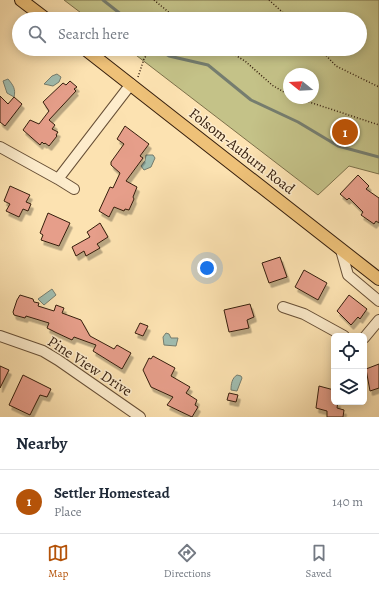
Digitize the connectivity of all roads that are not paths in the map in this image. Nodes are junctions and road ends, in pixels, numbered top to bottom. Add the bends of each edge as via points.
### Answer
1 (21, 0) edge
2 (37, 12) edge
3 (94, 56) edge
4 (131, 84) junction
5 (0, 147) edge
6 (58, 179) junction
7 (74, 189) dead end
8 (341, 250) junction
9 (379, 279) edge
10 (379, 300) edge
11 (282, 307) dead end
12 (379, 320) edge
13 (339, 333) edge
14 (367, 334) edge
15 (0, 336) edge
16 (140, 417) edge

1 - 2 main road
3 - 4 main road, Folsom-Auburn Road
4 - 6 street
4 - 8 main road, Folsom-Auburn Road
5 - 6 street
6 - 7 street
8 - 9 main road, Folsom-Auburn Road
8 - 10 street via 348,275
11 - 13 street via 304,314
12 - 14 street
15 - 16 street, Pine View Drive via 36,348 58,360

